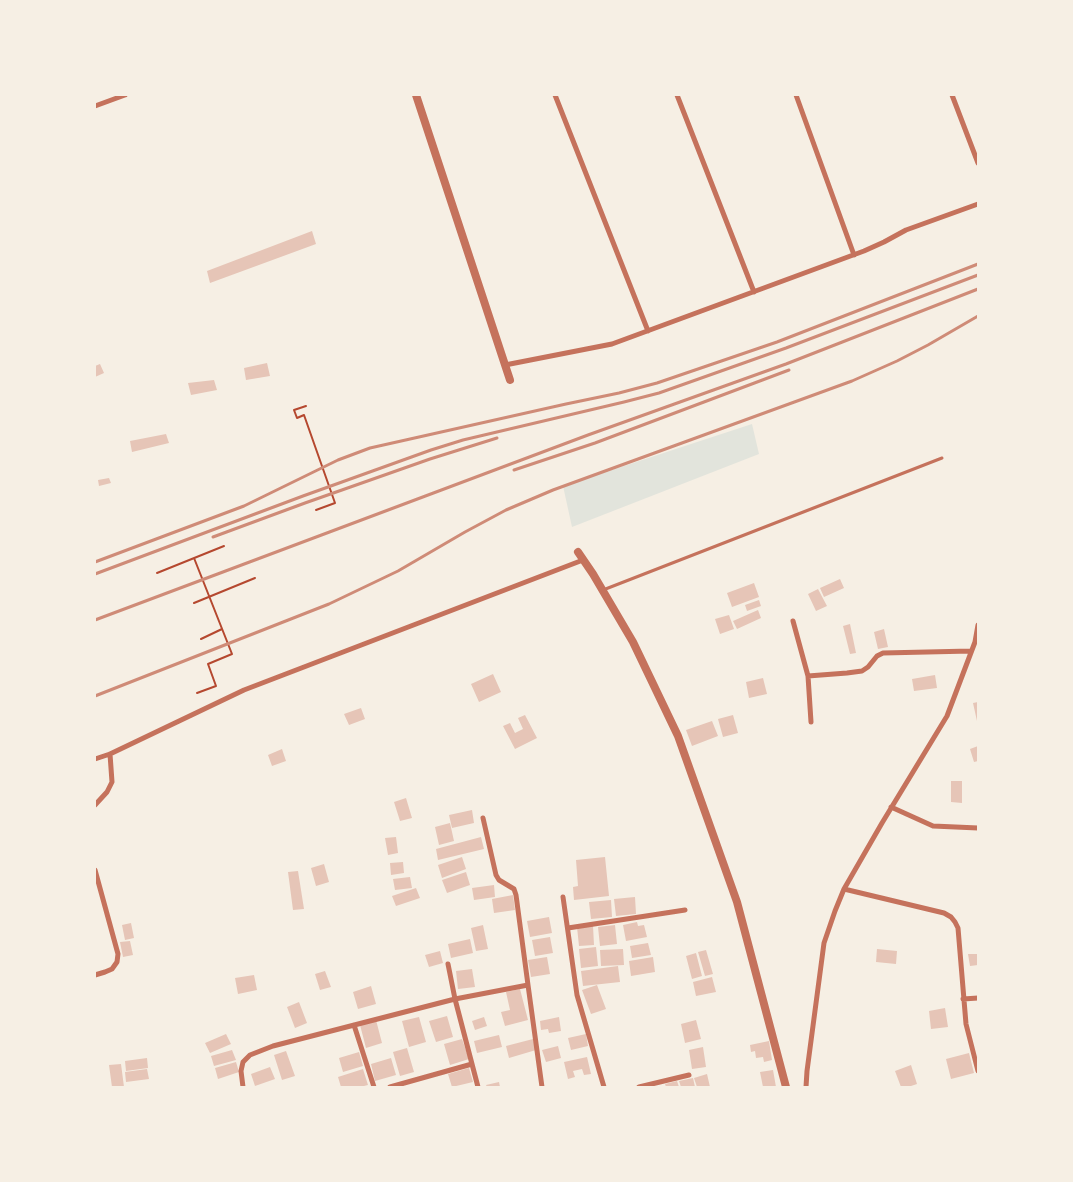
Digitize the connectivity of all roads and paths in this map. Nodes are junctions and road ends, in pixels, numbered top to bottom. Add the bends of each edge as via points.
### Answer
1 (125, 95) edge
2 (416, 95) edge
3 (555, 95) edge
4 (677, 95) edge
5 (796, 95) edge
6 (952, 95) edge
7 (95, 106) edge
8 (978, 163) edge
9 (978, 204) edge
10 (854, 255) junction
11 (754, 292) junction
12 (648, 331) junction
13 (505, 365) junction
14 (510, 380) dead end
15 (306, 406) dead end
16 (942, 458) dead end
17 (316, 510) dead end
18 (224, 546) dead end
19 (578, 552) dead end
20 (194, 558) junction
21 (583, 560) junction
22 (158, 573) dead end
23 (255, 578) dead end
24 (603, 590) junction
25 (210, 596) junction
26 (194, 603) dead end
27 (793, 621) dead end
28 (978, 625) edge
29 (222, 629) junction
30 (201, 639) dead end
31 (977, 643) edge
32 (971, 651) junction
33 (808, 676) junction
34 (198, 693) dead end
35 (810, 722) dead end
36 (110, 754) junction
37 (95, 760) edge
38 (95, 806) edge
39 (891, 807) junction
40 (483, 818) dead end
41 (978, 828) edge
42 (95, 870) edge
43 (844, 889) junction
44 (563, 897) dead end
45 (685, 910) dead end
46 (568, 928) junction
47 (448, 964) dead end
48 (95, 975) edge
49 (528, 985) junction
50 (978, 998) edge
51 (455, 999) junction
52 (963, 999) junction
53 (354, 1025) junction
54 (472, 1064) junction
55 (978, 1071) edge
56 (689, 1075) dead end
57 (243, 1087) edge
58 (374, 1087) edge
59 (390, 1087) edge
60 (478, 1087) edge
61 (542, 1087) edge
62 (604, 1087) edge
63 (639, 1087) edge
64 (786, 1087) edge
65 (806, 1087) edge

1 - 7 street
2 - 13 street
3 - 12 street
4 - 11 street
5 - 10 street
6 - 8 street
9 - 10 street via 906,230
10 - 11 street
11 - 12 street
12 - 13 street via 612,344
13 - 14 street
15 - 17 path via 294,410 297,418 304,415 335,503
16 - 24 lane
18 - 20 path
19 - 21 street
20 - 22 path
20 - 25 path
21 - 24 street
21 - 36 street via 244,690
23 - 25 path
24 - 64 street via 633,642 681,746 738,902
25 - 26 path
25 - 29 path
27 - 33 street
28 - 31 street
29 - 30 path
29 - 34 path via 232,654 208,664 216,686
31 - 32 street
32 - 33 street via 883,653 862,671
32 - 39 street via 947,716
33 - 35 street
36 - 37 street
36 - 38 street via 112,782 108,792
39 - 41 street via 933,826
39 - 43 street
40 - 49 street via 496,875 516,894
42 - 48 street via 118,954 112,969
43 - 52 street via 951,917 958,928
43 - 65 street via 824,943
44 - 46 street
45 - 46 street
46 - 62 street via 577,995
47 - 51 street
49 - 51 street
49 - 61 street
50 - 52 street
51 - 53 street
51 - 54 street
52 - 55 street
53 - 57 street via 250,1054 241,1071
53 - 58 street
54 - 59 street
54 - 60 street
56 - 63 street

